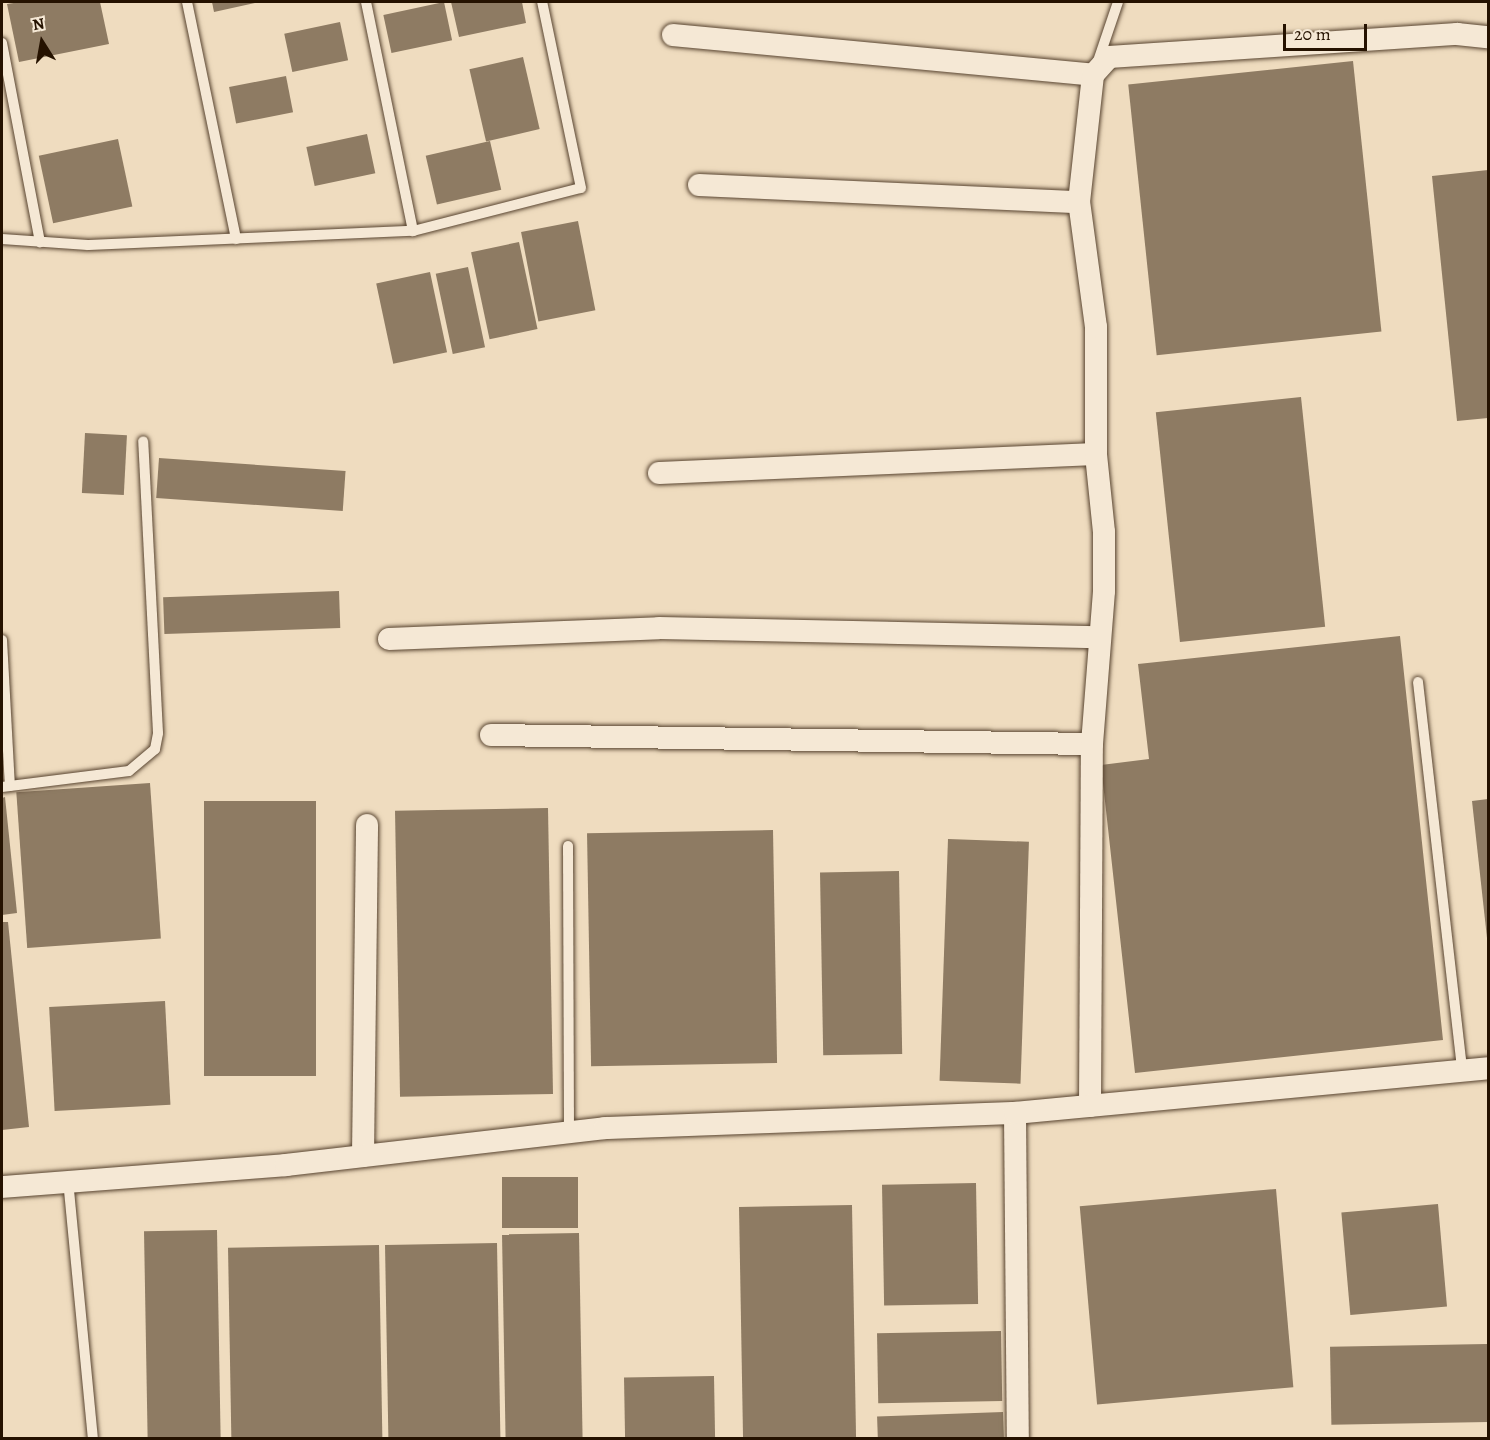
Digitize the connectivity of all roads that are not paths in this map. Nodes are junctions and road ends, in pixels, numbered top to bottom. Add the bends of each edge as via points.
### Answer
1 (188, 2) edge
2 (366, 2) edge
3 (542, 2) edge
4 (1118, 2) edge
5 (673, 35) dead end
6 (1488, 37) edge
7 (2, 43) edge
8 (1093, 75) junction
9 (699, 185) dead end
10 (1079, 202) junction
11 (413, 231) junction
12 (2, 239) edge
13 (236, 239) junction
14 (40, 242) junction
15 (143, 441) dead end
16 (1096, 454) junction
17 (659, 473) dead end
18 (1098, 637) junction
19 (388, 639) dead end
20 (2, 640) edge
21 (1418, 682) dead end
22 (491, 735) dead end
23 (1092, 744) junction
24 (6, 786) edge
25 (367, 825) dead end
26 (568, 846) dead end
27 (1488, 1068) edge
28 (1462, 1071) junction
29 (1090, 1106) junction
30 (1015, 1113) junction
31 (569, 1132) junction
32 (363, 1156) junction
33 (68, 1180) junction
34 (2, 1187) edge
35 (93, 1438) edge
36 (1018, 1438) edge

1 - 13 lane
2 - 11 lane
3 - 11 lane via 581,188
4 - 8 lane
5 - 8 street
6 - 8 street via 1457,34 1109,57
7 - 14 lane
8 - 10 street
9 - 10 street
10 - 16 street via 1096,327
11 - 13 lane
12 - 14 lane
13 - 14 lane via 88,245
15 - 24 lane via 157,721 155,749 129,771
16 - 17 street
16 - 18 street via 1104,591
18 - 19 street via 658,628
18 - 23 street
20 - 24 lane
21 - 28 lane
22 - 23 street
23 - 29 street
25 - 32 street
26 - 31 lane
27 - 28 street
28 - 29 street
29 - 30 street
30 - 31 street
30 - 36 street
31 - 32 street
32 - 33 street
33 - 34 street
33 - 35 lane

